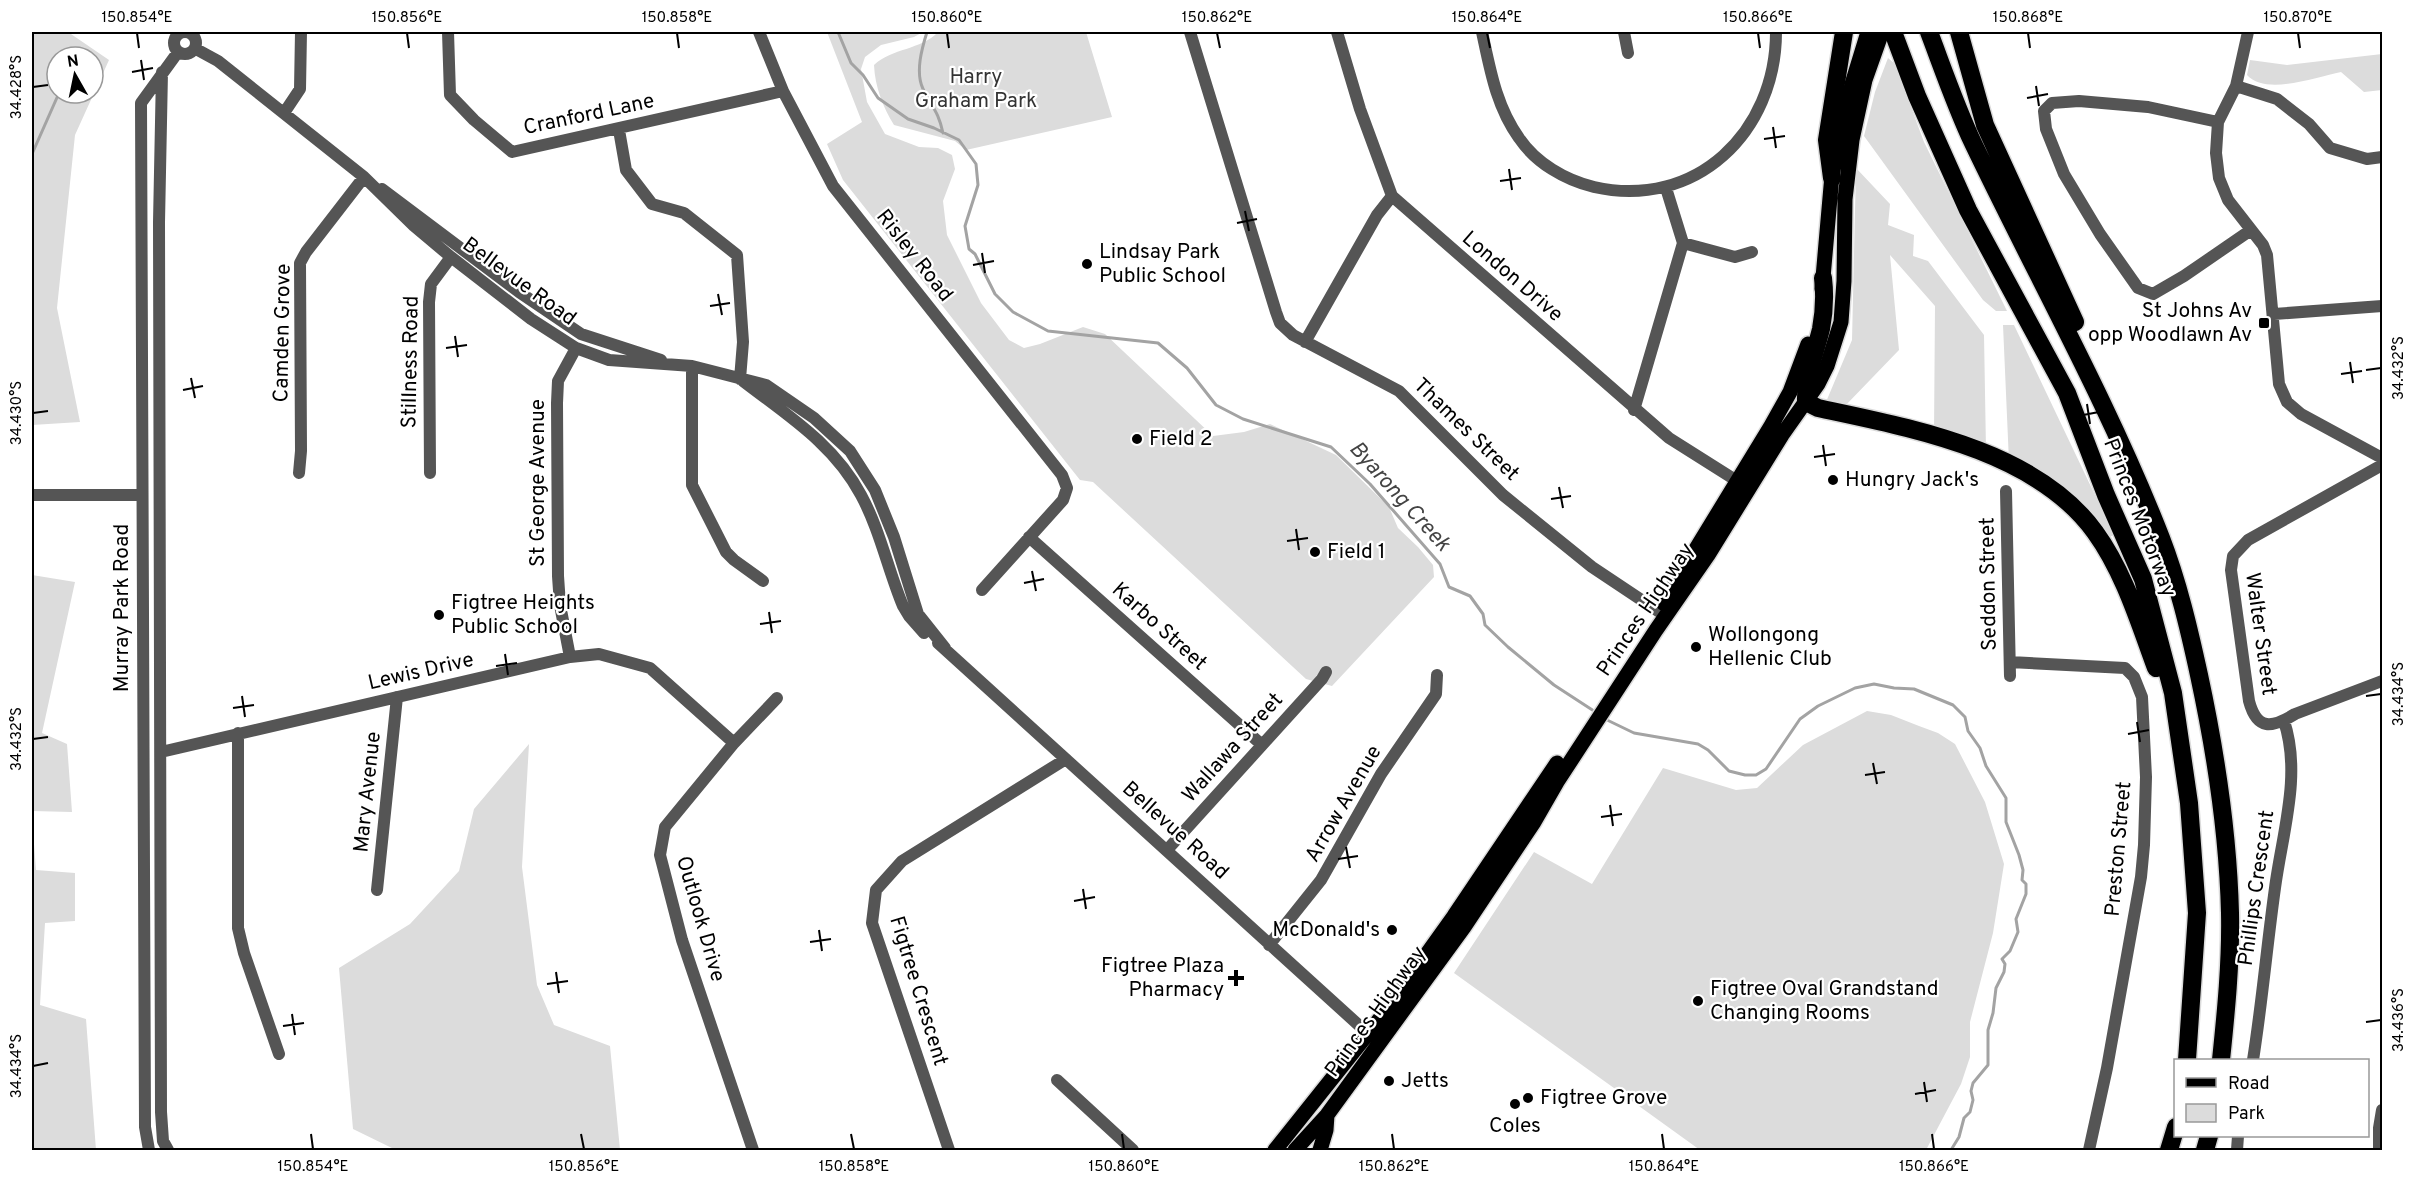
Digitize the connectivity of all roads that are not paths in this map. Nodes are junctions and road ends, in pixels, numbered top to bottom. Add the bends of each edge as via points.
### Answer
1 (301, 32) edge
2 (448, 32) edge
3 (759, 32) edge
4 (1190, 32) edge
5 (1337, 32) edge
6 (1482, 32) edge
7 (1624, 32) edge
8 (1776, 32) edge
9 (1844, 32) edge
10 (1869, 32) edge
11 (1882, 32) edge
12 (1893, 32) edge
13 (1929, 32) edge
14 (1959, 32) edge
15 (2248, 32) edge
16 (177, 33) edge
17 (196, 49) junction
18 (178, 52) junction
19 (1628, 53) dead end
20 (162, 71) junction
21 (2236, 86) junction
22 (783, 91) junction
23 (284, 113) junction
24 (2218, 122) junction
25 (619, 130) junction
26 (2382, 157) edge
27 (1832, 178) junction
28 (367, 180) junction
29 (1666, 188) junction
30 (1392, 196) junction
31 (141, 221) junction
32 (159, 222) junction
33 (2252, 230) junction
34 (1683, 243) junction
35 (1752, 252) dead end
36 (451, 257) junction
37 (1823, 278) junction
38 (2382, 306) edge
39 (2274, 314) junction
40 (1305, 342) junction
41 (576, 348) junction
42 (668, 363) junction
43 (692, 366) junction
44 (740, 379) junction
45 (1806, 402) junction
46 (1634, 410) junction
47 (2382, 458) edge
48 (2382, 465) edge
49 (299, 473) dead end
50 (430, 473) dead end
51 (1743, 485) junction
52 (2006, 491) dead end
53 (32, 495) edge
54 (141, 495) junction
55 (1029, 537) junction
56 (2161, 538) junction
57 (763, 581) dead end
58 (982, 590) dead end
59 (1658, 610) junction
60 (570, 657) junction
61 (2010, 662) junction
62 (1326, 672) dead end
63 (1437, 675) dead end
64 (2010, 676) dead end
65 (2382, 681) edge
66 (397, 697) junction
67 (777, 698) dead end
68 (1603, 703) junction
69 (2284, 721) junction
70 (2178, 726) junction
71 (238, 733) junction
72 (734, 743) junction
73 (1262, 745) junction
74 (160, 752) junction
75 (1066, 759) junction
76 (1167, 850) junction
77 (377, 890) dead end
78 (1269, 945) junction
79 (1374, 1039) junction
80 (279, 1054) dead end
81 (2187, 1059) edge
82 (2221, 1059) edge
83 (2253, 1059) edge
84 (1057, 1080) dead end
85 (2382, 1110) edge
86 (1327, 1115) junction
87 (2174, 1131) edge
88 (1289, 1134) junction
89 (165, 1146) edge
90 (1301, 1148) edge
91 (149, 1149) edge
92 (753, 1150) edge
93 (949, 1150) edge
94 (1133, 1150) edge
95 (1275, 1150) edge
96 (1320, 1150) edge
97 (2089, 1150) edge
98 (2169, 1150) edge
99 (2379, 1150) edge

1 - 23 street via 300,89
2 - 25 street, Cranford Lane via 450,95 512,152
3 - 22 street, Risley Road
4 - 40 street, Thames Street via 1277,316 1285,328
5 - 30 street, London Drive
6 - 29 street via 1502,110 1534,156 1552,170 1584,185 1638,192
7 - 19 street
8 - 29 street via 1772,72 1748,129 1712,165
9 - 27 highway via 1827,140
10 - 27 main road, Princes Highway via 1845,114
11 - 45 main road, Princes Highway via 1856,120 1847,179 1841,322 1827,366
12 - 70 highway, Princes Motorway via 1968,210 2067,393 2143,579
13 - 56 highway, Princes Motorway via 1972,141 2116,433
14 - 56 highway via 1985,124 2136,456
15 - 21 street
16 - 17 street via 190,33
16 - 18 street via 174,43
17 - 18 street via 186,54
17 - 23 street, Bellevue Road via 218,61
18 - 20 street, Murray Park Road
20 - 31 street, Murray Park Road via 141,103
20 - 32 street, Murray Park Road
21 - 24 street
21 - 26 street via 2277,99 2309,124 2330,148 2367,159
22 - 25 street, Cranford Lane
22 - 55 street, Risley Road via 833,186 1062,475 1067,488 1063,500
23 - 28 street, Bellevue Road
24 - 33 street via 2219,178 2228,200
24 - 33 street via 2148,107 2079,101 2052,103 2044,111 2046,129 2064,174 2138,288 2153,294
25 - 44 street via 626,170 651,204 684,213 737,255 743,342
27 - 37 main road, Princes Highway
28 - 36 street, Bellevue Road
28 - 42 street, Bellevue Road via 581,334
28 - 49 street, Camden Grove via 300,263
29 - 34 street
30 - 40 street via 1377,215
30 - 46 street, London Drive
31 - 32 street
31 - 54 street, Murray Park Road
32 - 74 street, Murray Park Road
33 - 39 street via 2267,255
34 - 35 street via 1735,257
34 - 46 street
36 - 41 street, Bellevue Road via 531,319
36 - 50 street, Stillness Road via 431,284 429,302
37 - 45 highway via 1821,328 1806,385
37 - 51 main road, Princes Highway via 1814,325 1799,370
38 - 39 street
39 - 47 street via 2277,376 2287,402 2301,414
40 - 59 street, Thames Street via 1399,391 1503,495 1592,567
41 - 42 street, Bellevue Road via 609,360
41 - 60 street, St George Avenue via 558,381 557,404 558,576
42 - 43 street, Bellevue Road
43 - 44 street, Bellevue Road
43 - 57 street via 692,485 726,552
44 - 75 street, Bellevue Road via 766,385 814,418 850,451 875,490 918,614 945,648
45 - 51 main road, Princes Highway
45 - 70 highway via 1904,427 2000,460 2033,477 2067,502 2094,531 2125,584
46 - 51 street, London Drive via 1669,438
48 - 69 street, Walter Street via 2256,535 2233,556 2231,570 2252,710 2267,725
51 - 59 main road, Princes Highway
51 - 68 main road, Princes Highway via 1708,555
52 - 61 street, Seddon Street
53 - 54 street
54 - 91 street, Murray Park Road via 145,1127
55 - 58 street
55 - 73 street, Karbo Street
56 - 82 highway, Princes Motorway via 2191,640 2220,785 2230,915
59 - 68 main road, Princes Highway
60 - 66 street, Lewis Drive
60 - 72 street, Lewis Drive via 599,654 650,668
61 - 64 street, Seddon Street
61 - 97 street, Preston Street via 2125,668 2134,677 2142,697 2146,777 2141,877 2108,1068
62 - 73 street, Wallawa Street
63 - 78 street, Arrow Avenue via 1436,694 1381,774 1321,880
65 - 69 street
66 - 71 street, Lewis Drive
66 - 77 street, Mary Avenue
67 - 72 street, Outlook Drive
68 - 79 main road, Princes Highway via 1534,822 1464,927
69 - 83 street, Phillips Crescent via 2290,745 2291,791
70 - 81 highway, Princes Motorway via 2189,803 2197,913
71 - 74 street, Lewis Drive
71 - 80 street via 238,928
72 - 92 street, Outlook Drive via 665,827 660,855 682,940
73 - 76 street, Wallawa Street
74 - 89 street, Murray Park Road via 161,1112
75 - 76 street, Bellevue Road
75 - 93 street, Figtree Crescent via 902,861 876,890 872,923
76 - 78 street, Bellevue Road
78 - 79 street, Bellevue Road
79 - 86 main road, Princes Highway
79 - 88 main road, Princes Highway
84 - 94 street
85 - 99 street
86 - 90 main road, Princes Highway
86 - 96 main road
87 - 98 highway
88 - 90 main road
88 - 95 main road, Princes Highway
89 - 91 street

